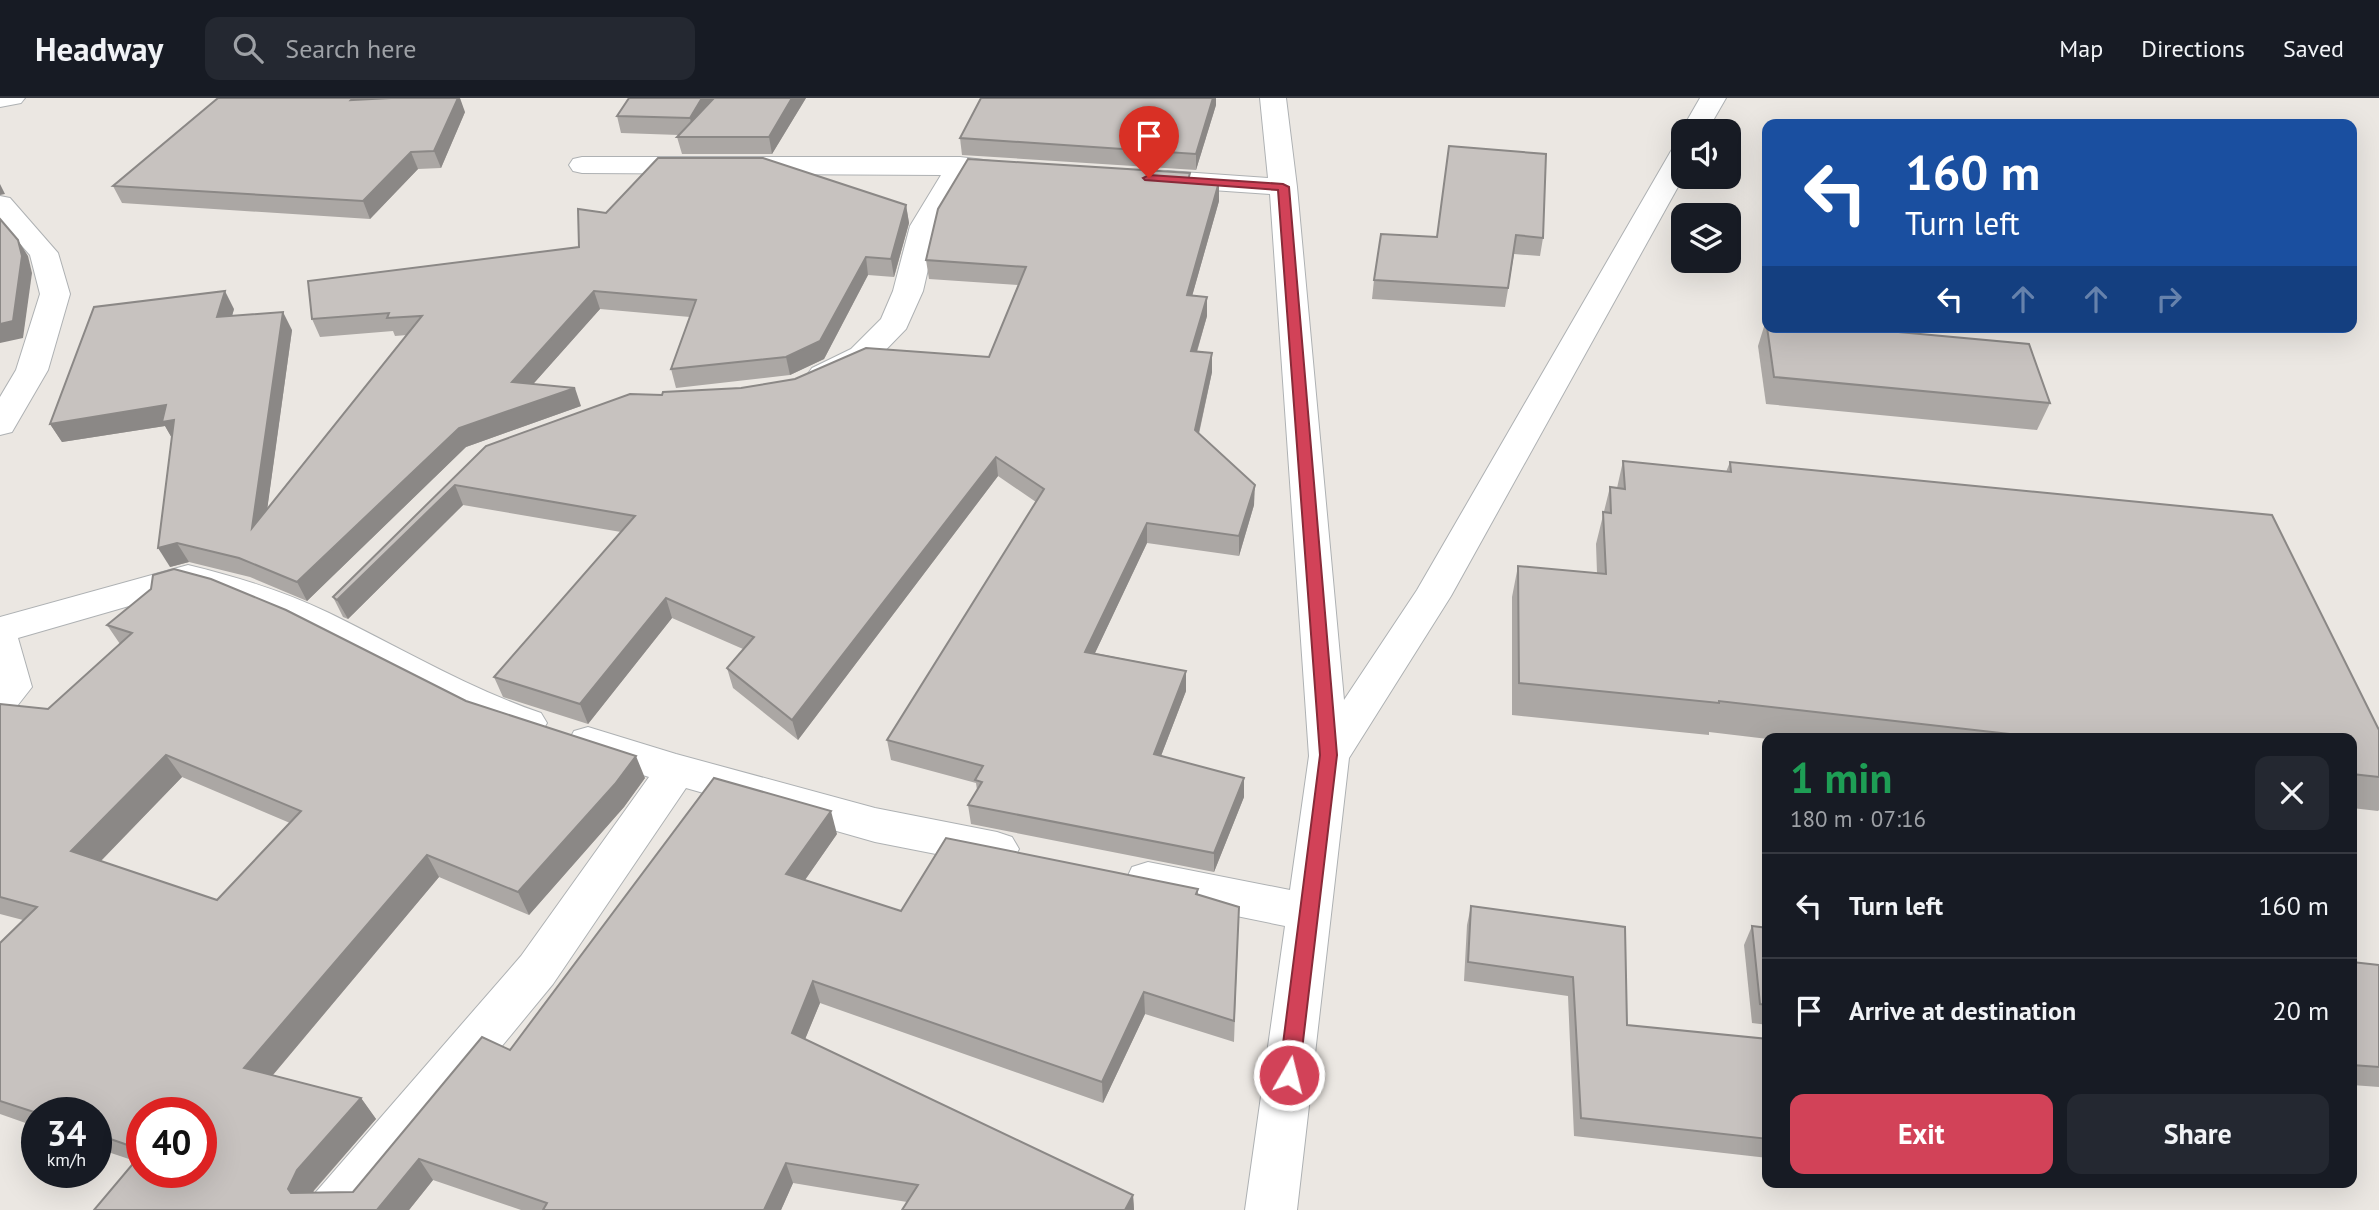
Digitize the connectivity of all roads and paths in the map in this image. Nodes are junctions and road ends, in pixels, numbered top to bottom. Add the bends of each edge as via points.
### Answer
1 (12, 98) edge
2 (1273, 98) edge
3 (1713, 98) edge
4 (0, 99) edge
5 (1701, 119) edge
6 (582, 165) dead end
7 (960, 165) junction
8 (1001, 168) edge
9 (1671, 174) edge
10 (1149, 178) edge
11 (1283, 187) junction
12 (0, 204) edge
13 (799, 386) edge
14 (0, 425) edge
15 (0, 630) edge
16 (0, 640) edge
17 (0, 700) edge
18 (1329, 755) junction
19 (676, 770) junction
20 (1038, 858) edge
21 (1107, 872) edge
22 (1311, 913) junction
23 (334, 1210) edge
24 (1271, 1210) edge

1 - 4 street
2 - 11 street
3 - 5 street
6 - 7 street
7 - 8 street
7 - 13 street via 924,226 895,323 862,356
9 - 18 street via 1433,596
10 - 11 street
11 - 18 street
12 - 14 street via 44,253 55,294 32,370
15 - 19 street via 188,577 323,611 491,711
16 - 17 street via 12,687
18 - 22 street
19 - 20 street via 875,825
19 - 23 street via 537,970
21 - 22 street
22 - 24 street

